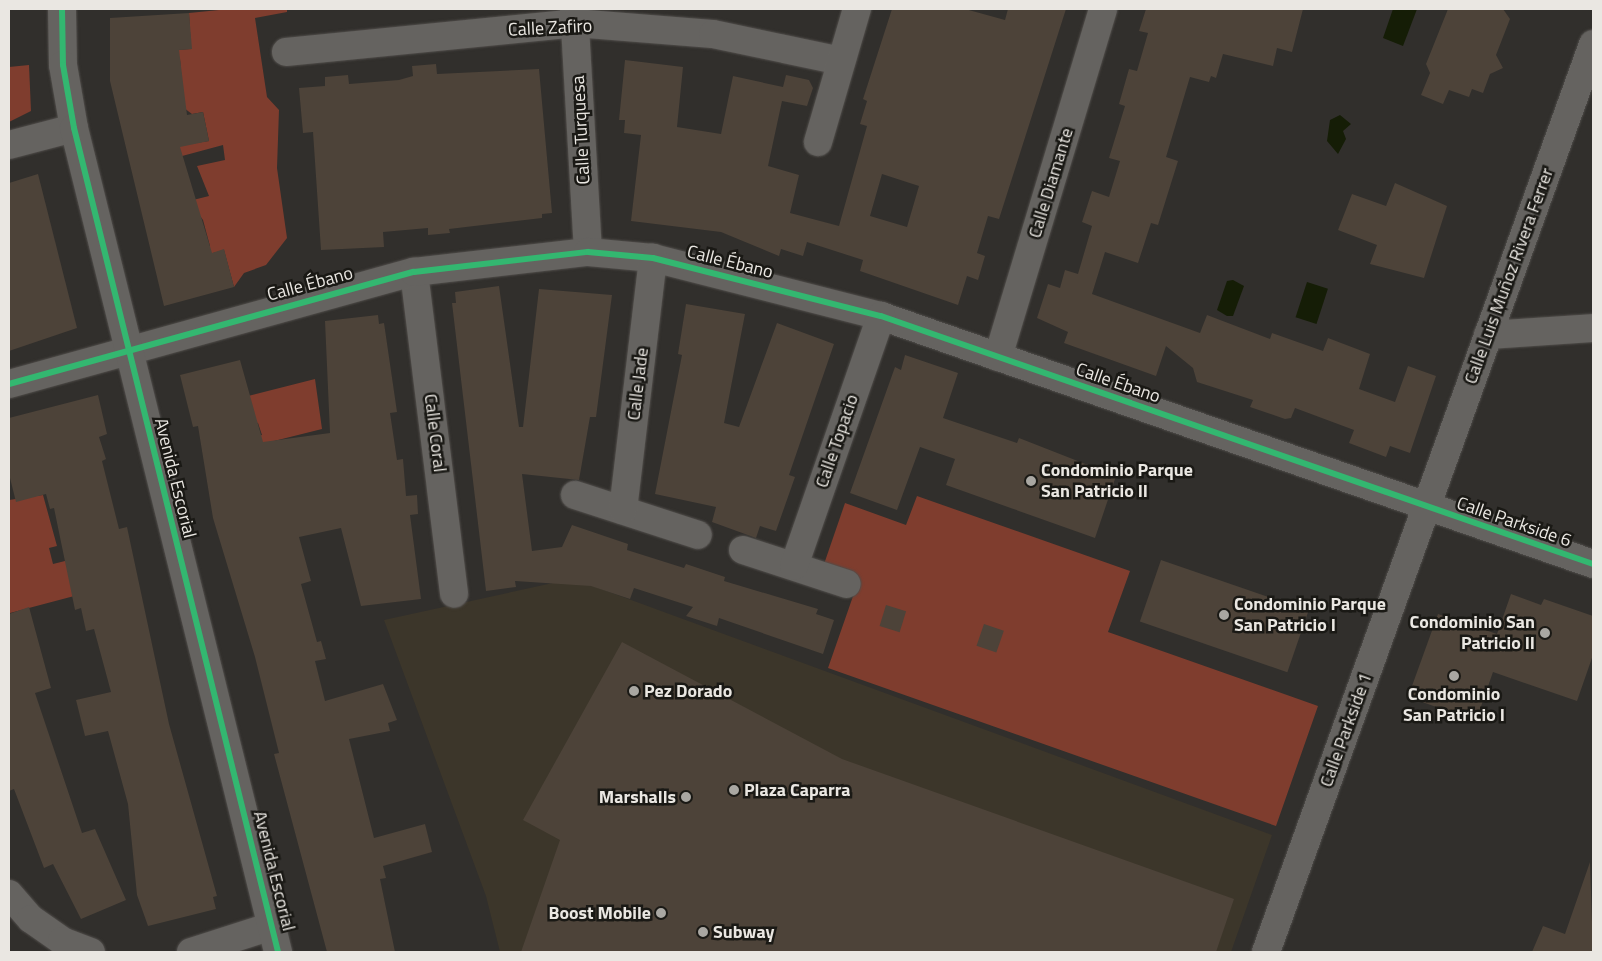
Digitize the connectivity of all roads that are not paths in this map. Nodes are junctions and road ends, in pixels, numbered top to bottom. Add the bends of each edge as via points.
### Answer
1 (62, 9) edge
2 (857, 9) edge
3 (1104, 9) edge
4 (574, 16) edge
5 (1593, 44) edge
6 (286, 52) dead end
7 (841, 61) junction
8 (74, 128) junction
9 (818, 142) dead end
10 (9, 145) edge
11 (588, 252) junction
12 (653, 258) junction
13 (414, 272) junction
14 (880, 316) junction
15 (1593, 328) edge
16 (1488, 336) junction
17 (127, 349) junction
18 (998, 357) junction
19 (9, 384) edge
20 (575, 495) dead end
21 (1425, 508) junction
22 (623, 510) junction
23 (698, 535) dead end
24 (743, 550) dead end
25 (1593, 564) edge
26 (794, 566) junction
27 (847, 584) dead end
28 (454, 594) dead end
29 (9, 894) edge
30 (272, 926) junction
31 (91, 952) edge
32 (191, 952) edge
33 (278, 952) edge
34 (1266, 952) edge

1 - 8 street, Avenida Escorial via 63,65
2 - 7 street
3 - 18 street, Calle Diamante
4 - 6 street, Calle Zafiro
4 - 7 street, Calle Zafiro via 713,34
4 - 11 street, Calle Turquesa
5 - 16 street, Calle Luis Muñoz Rivera Ferrer
7 - 9 street
8 - 10 street
8 - 17 street, Avenida Escorial
11 - 12 street, Calle Ébano
11 - 13 street, Calle Ébano
12 - 14 street, Calle Ébano
12 - 22 street, Calle Jade
13 - 17 street, Calle Ébano
13 - 28 street, Calle Coral
14 - 18 street, Calle Ébano
14 - 26 street, Calle Topacio
15 - 16 street
16 - 21 street, Calle Luis Muñoz Rivera Ferrer
17 - 19 street, Calle Ébano
17 - 30 street, Avenida Escorial
18 - 21 street, Calle Ébano
20 - 22 street
21 - 25 street, Calle Parkside 6
21 - 34 street, Calle Parkside 1
22 - 23 street
24 - 26 street
26 - 27 street
29 - 31 street via 39,924
30 - 32 street
30 - 33 street, Avenida Escorial

